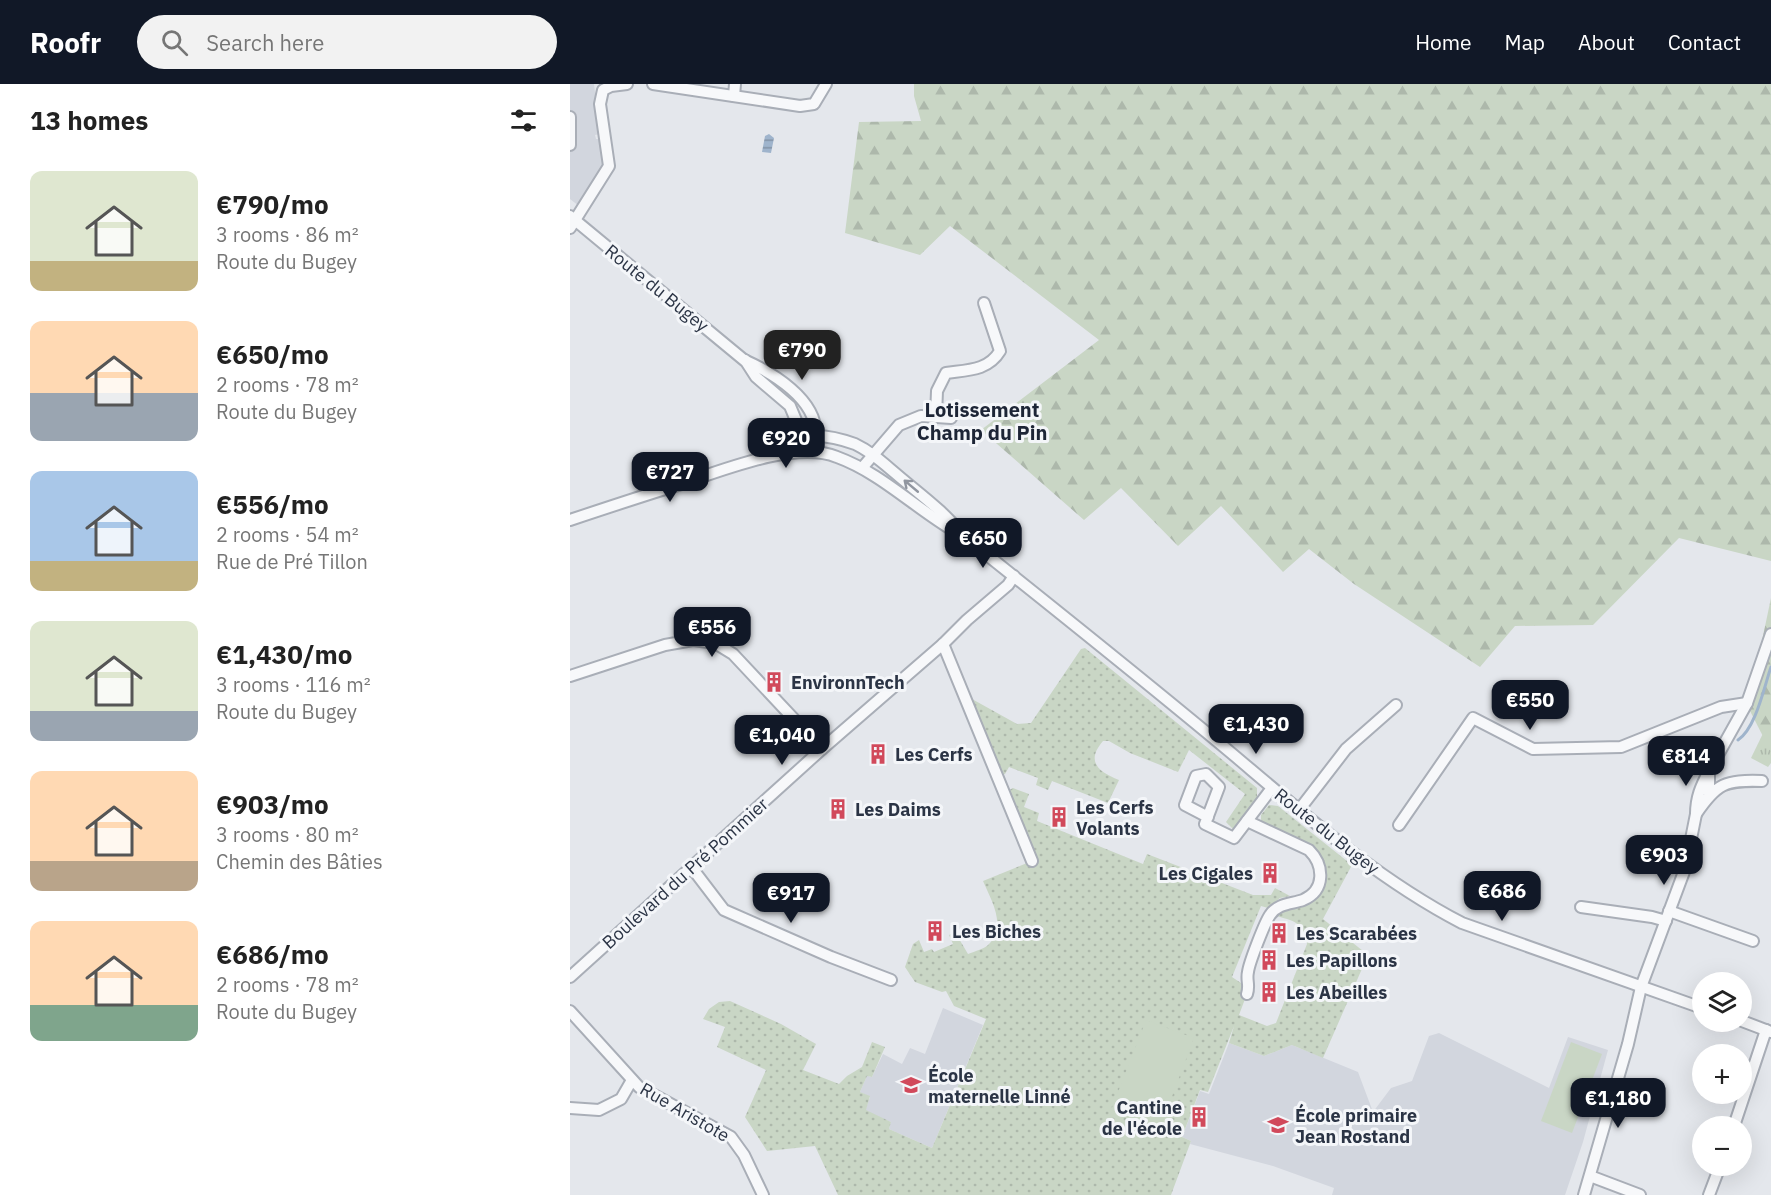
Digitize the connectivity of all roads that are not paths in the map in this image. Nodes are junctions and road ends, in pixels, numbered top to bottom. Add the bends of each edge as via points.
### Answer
1 (627, 84) edge
2 (653, 84) edge
3 (735, 84) edge
4 (826, 84) edge
5 (734, 96) junction
6 (570, 117) edge
7 (570, 145) edge
8 (572, 221) edge
9 (984, 303) dead end
10 (744, 360) junction
11 (936, 416) junction
12 (951, 418) dead end
13 (802, 436) junction
14 (816, 436) junction
15 (810, 452) junction
16 (873, 454) junction
17 (758, 459) junction
18 (861, 468) junction
19 (570, 520) edge
20 (969, 540) junction
21 (1014, 576) junction
22 (1771, 634) edge
23 (943, 644) junction
24 (570, 676) edge
25 (1747, 703) junction
26 (1396, 705) dead end
27 (822, 749) junction
28 (1707, 779) junction
29 (1766, 785) edge
30 (1272, 788) junction
31 (1709, 794) junction
32 (1299, 810) junction
33 (1696, 814) junction
34 (1208, 817) dead end
35 (1247, 821) junction
36 (1399, 825) dead end
37 (1032, 861) dead end
38 (692, 868) junction
39 (1581, 907) dead end
40 (1667, 916) junction
41 (1753, 941) dead end
42 (570, 977) edge
43 (891, 980) dead end
44 (1641, 987) junction
45 (1247, 994) dead end
46 (1692, 1005) edge
47 (570, 1011) edge
48 (1752, 1025) edge
49 (1768, 1031) edge
50 (632, 1080) junction
51 (570, 1108) edge
52 (1738, 1116) edge
53 (1590, 1176) junction
54 (1716, 1176) edge
55 (763, 1195) edge
56 (1584, 1195) edge
57 (1640, 1195) edge
58 (1709, 1195) edge

1 - 8 street via 603,90 600,104 609,166
2 - 5 street
3 - 5 street
4 - 5 street via 814,104 801,106
6 - 7 street
8 - 10 street, Route du Bugey
9 - 11 street via 1000,351 983,368 946,373 937,391
10 - 13 street, Route du Bugey via 756,377 790,405
10 - 14 street, Route du Bugey via 763,368 808,405
11 - 12 street
11 - 16 street via 921,416 900,425
13 - 14 street, Route du Bugey
13 - 15 street, Route du Bugey
13 - 17 street
14 - 15 street
14 - 16 street, Route du Bugey via 857,445
15 - 17 street
15 - 18 street, Route du Bugey via 834,455
16 - 18 street
20 -> 16 street, Route du Bugey
17 - 19 street
18 - 20 street, Route du Bugey
20 - 21 street, Route du Bugey
21 - 23 street, Boulevard du Pré Pommier
21 - 30 street, Route du Bugey
22 - 25 street
23 - 27 street, Boulevard du Pré Pommier
23 - 37 street
24 - 27 street via 665,645 693,640 715,643 733,654
25 - 28 street
25 - 36 street via 1721,708 1621,747 1533,749 1473,718
26 - 32 street via 1347,749
27 - 38 street, Boulevard du Pré Pommier
28 - 29 street via 1741,776
28 - 31 street
28 - 33 street via 1696,803
29 - 31 street via 1734,781
30 - 32 street, Route du Bugey
30 - 35 street
31 - 33 street
32 - 44 street, Route du Bugey via 1380,873 1442,913
33 - 40 street via 1685,869
34 - 35 street via 1205,824 1234,838
35 - 45 street via 1309,850 1321,870 1321,879 1310,895 1270,914 1247,972
38 - 42 street, Boulevard du Pré Pommier
38 - 43 street via 724,910
39 - 40 street
40 - 41 street
40 - 44 street
44 - 46 street, Route du Bugey
44 - 53 street
47 - 50 street, Rue Aristote
48 - 49 street
49 - 52 street
50 - 51 street via 621,1099 599,1110
50 - 55 street, Rue Aristote via 732,1137
53 - 56 street
53 - 57 street
54 - 58 street

